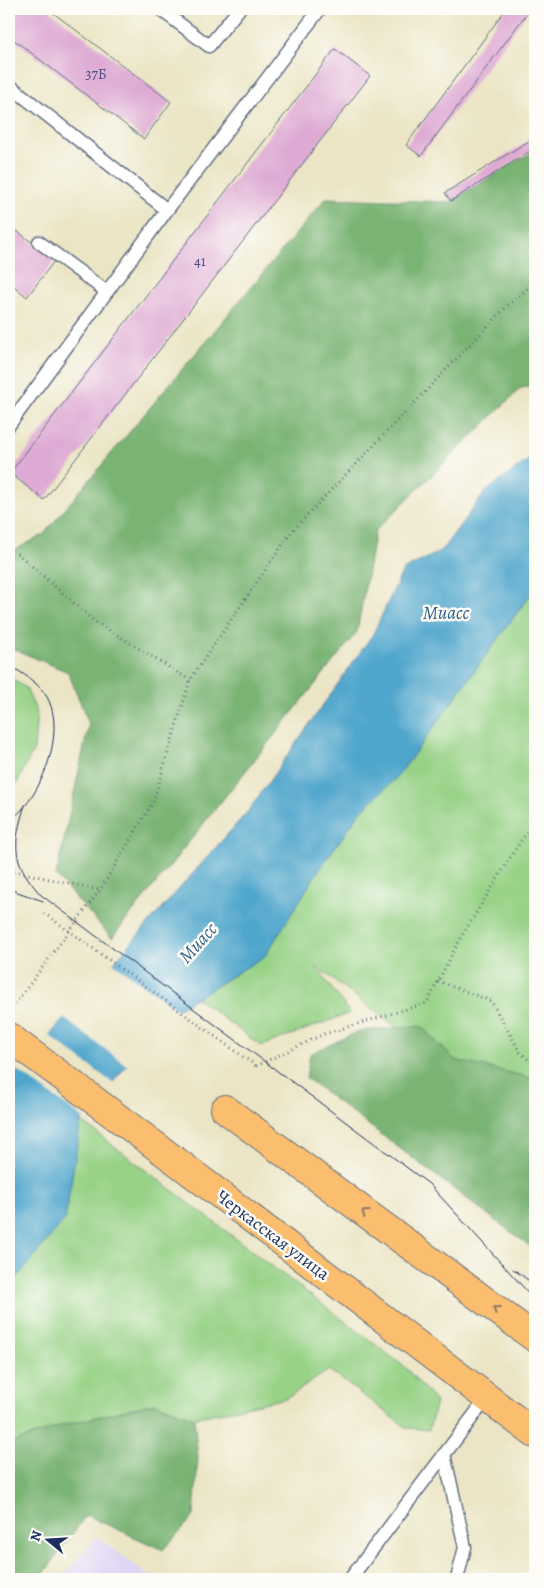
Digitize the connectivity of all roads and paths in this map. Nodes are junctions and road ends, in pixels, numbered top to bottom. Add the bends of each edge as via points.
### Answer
1 (160, 9) edge
2 (239, 9) edge
3 (317, 10) edge
4 (9, 85) edge
5 (167, 210) junction
6 (38, 242) dead end
7 (535, 282) edge
8 (107, 292) junction
9 (9, 425) edge
10 (17, 553) dead end
11 (190, 680) junction
12 (535, 825) edge
13 (9, 870) edge
14 (100, 890) junction
15 (44, 913) dead end
16 (438, 981) junction
17 (9, 1012) edge
18 (9, 1037) edge
19 (535, 1066) edge
20 (225, 1109) dead end
21 (535, 1338) edge
22 (487, 1398) junction
23 (535, 1434) edge
24 (444, 1454) junction
25 (350, 1579) edge
26 (457, 1579) edge

1 - 2 lane via 209,46
3 - 5 lane
4 - 5 lane
5 - 8 lane
6 - 8 lane
7 - 11 path via 510,303 292,531
8 - 9 lane
10 - 11 path via 94,621
11 - 14 path via 153,802
12 - 16 path via 522,839
13 - 14 path
14 - 17 path
15 - 16 path, bridge via 256,1066 324,1034 427,1003
16 - 19 path via 491,1001 520,1052
18 - 22 main road, Черкасская улица
21 -> 20 main road
22 - 23 main road, Черкасская улица
22 - 24 lane
24 - 25 lane
24 - 26 lane via 464,1547

